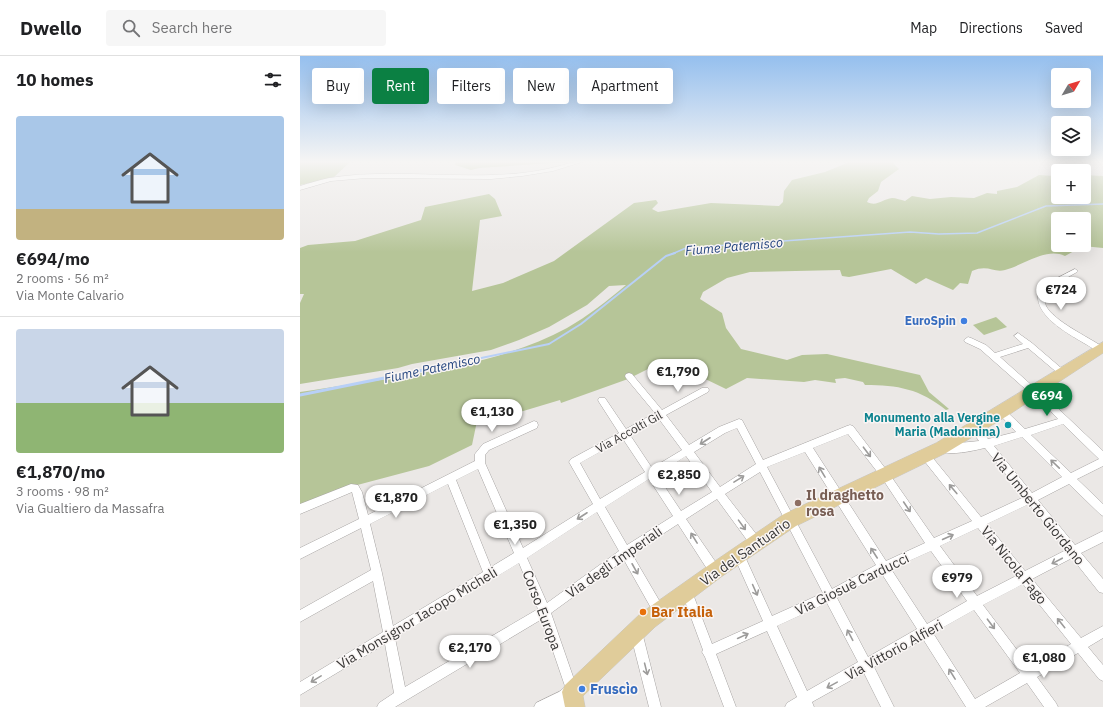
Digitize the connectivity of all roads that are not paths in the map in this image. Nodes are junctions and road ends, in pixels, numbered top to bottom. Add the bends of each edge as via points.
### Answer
1 (1075, 271) dead end
2 (1018, 336) dead end
3 (968, 340) dead end
4 (1029, 345) junction
5 (1102, 350) edge
6 (995, 356) junction
7 (1063, 373) junction
8 (629, 376) dead end
9 (705, 390) dead end
10 (1039, 396) junction
11 (602, 400) dead end
12 (1002, 412) junction
13 (661, 415) junction
14 (1065, 420) junction
15 (534, 425) dead end
16 (974, 428) junction
17 (1023, 433) junction
18 (624, 435) junction
19 (986, 443) junction
20 (807, 447) junction
21 (941, 448) junction
22 (688, 452) junction
23 (925, 455) junction
24 (1103, 457) edge
25 (1103, 461) edge
26 (480, 463) junction
27 (762, 465) junction
28 (651, 474) junction
29 (885, 475) junction
30 (451, 478) junction
31 (1070, 478) junction
32 (719, 492) junction
33 (838, 497) junction
34 (1030, 499) junction
35 (599, 505) junction
36 (300, 509) edge
37 (1103, 511) edge
38 (680, 517) junction
39 (790, 520) junction
40 (365, 522) junction
41 (980, 523) junction
42 (1103, 536) edge
43 (756, 543) junction
44 (932, 544) junction
45 (626, 552) junction
46 (1073, 553) junction
47 (300, 554) edge
48 (738, 554) junction
49 (520, 556) junction
50 (884, 568) junction
51 (714, 571) junction
52 (377, 573) junction
53 (489, 575) junction
54 (1025, 578) junction
55 (1103, 588) edge
56 (687, 593) junction
57 (829, 596) junction
58 (975, 603) junction
59 (545, 611) junction
60 (659, 611) junction
61 (300, 616) edge
62 (770, 624) junction
63 (636, 631) junction
64 (1103, 632) edge
65 (925, 633) junction
66 (389, 635) junction
67 (1079, 646) junction
68 (708, 652) junction
69 (866, 666) junction
70 (1028, 674) junction
71 (1103, 675) edge
72 (300, 689) edge
73 (401, 696) junction
74 (574, 700) edge
75 (807, 703) edge
76 (383, 707) edge
77 (540, 707) edge
78 (557, 707) edge
79 (655, 707) edge
80 (730, 707) edge
81 (791, 707) edge
82 (888, 707) edge
83 (973, 707) edge
84 (1052, 707) edge

1 - 5 street via 1042,288 1043,306 1053,318
2 - 4 street
3 - 6 street
4 - 6 street
4 - 7 street
5 - 7 main road, Via del Santuario
6 - 10 street
7 - 10 main road, Via del Santuario
8 - 13 street
9 - 13 street, Via Accolti Gil
10 - 12 main road, Via del Santuario
10 - 14 street
11 - 18 street
12 - 16 main road, Via del Santuario
12 - 17 street
13 - 18 street, Via Accolti Gil
13 - 22 street
14 - 17 street
14 - 24 street
15 - 26 street via 486,447 480,454
16 - 19 street, Via Umberto Giordano
16 - 21 main road, Via del Santuario
17 - 19 street
31 -> 17 street
18 - 28 street
18 - 35 street, Via Accolti Gil via 574,462
19 - 21 street via 956,450
19 - 34 street, Via Umberto Giordano
20 - 27 street, Via degli Imperiali
20 -> 29 street, Via degli Imperiali via 850,429
33 -> 20 street
21 - 23 main road, Via del Santuario
27 -> 22 street, Via Monsignor Iacopo Micheli via 739,423 722,430
22 - 28 street, Via Monsignor Iacopo Micheli
22 - 32 street
23 - 29 main road, Via del Santuario
41 -> 23 street, Via Nicola Fago
25 - 31 street, Via Giosuè Carducci
26 - 30 street
26 - 49 street, Corso Europa
32 -> 27 street, Via degli Imperiali
27 - 39 street
28 - 35 street, Via Monsignor Iacopo Micheli
28 - 38 street
29 - 33 main road, Via del Santuario
29 -> 44 street
30 - 40 street
30 - 53 street
31 - 34 street, Via Giosuè Carducci
31 - 37 street
32 - 38 street, Via degli Imperiali
32 -> 43 street
33 - 39 main road, Via del Santuario
50 -> 33 street
34 - 41 street, Via Giosuè Carducci
34 - 46 street, Via Umberto Giordano
35 - 45 street
35 -> 49 street, Via Monsignor Iacopo Micheli
36 - 40 street via 356,488
38 - 45 street, Via degli Imperiali
51 -> 38 street
39 - 43 main road, Via del Santuario
39 - 57 street
40 - 47 street
40 - 52 street
44 -> 41 street, Via Giosuè Carducci
41 - 54 street, Via Nicola Fago
42 - 46 street, Via Vittorio Alfieri
43 - 48 main road, Via del Santuario
44 - 50 street, Via Giosuè Carducci
44 - 58 street
45 - 59 street, Via degli Imperiali
45 -> 60 street
46 -> 54 street, Via Vittorio Alfieri
46 - 55 street, Via Umberto Giordano
48 - 51 main road, Via del Santuario
48 -> 62 street
49 - 53 street, Via Monsignor Iacopo Micheli
49 - 59 street, Corso Europa
50 - 57 street, Via Giosuè Carducci
50 - 65 street
51 - 56 main road, Via del Santuario
52 - 61 street
52 - 66 street
53 - 66 street, Via Monsignor Iacopo Micheli
54 - 58 street, Via Vittorio Alfieri
67 -> 54 street, Via Nicola Fago
56 - 60 main road, Via del Santuario
56 - 68 street
57 - 62 street, Via Giosuè Carducci
69 -> 57 street
58 - 65 street, Via Vittorio Alfieri
58 -> 70 street
59 - 73 street, Via degli Imperiali
59 - 74 street, Corso Europa
60 - 63 main road, Via del Santuario
68 -> 62 street, Via Giosuè Carducci
62 - 75 street
63 - 74 main road, Via del Santuario
63 -> 79 street
64 - 67 street
65 - 69 street, Via Vittorio Alfieri
83 -> 65 street
66 -> 72 street, Via Monsignor Iacopo Micheli
66 - 73 street
67 - 70 street
67 - 71 street, Via Nicola Fago
68 - 80 street
69 -> 75 street, Via Vittorio Alfieri
69 - 82 street
70 - 83 street
70 - 84 street
73 - 76 street, Via degli Imperiali
74 - 77 street
74 - 78 street
75 - 81 street, Via Vittorio Alfieri

